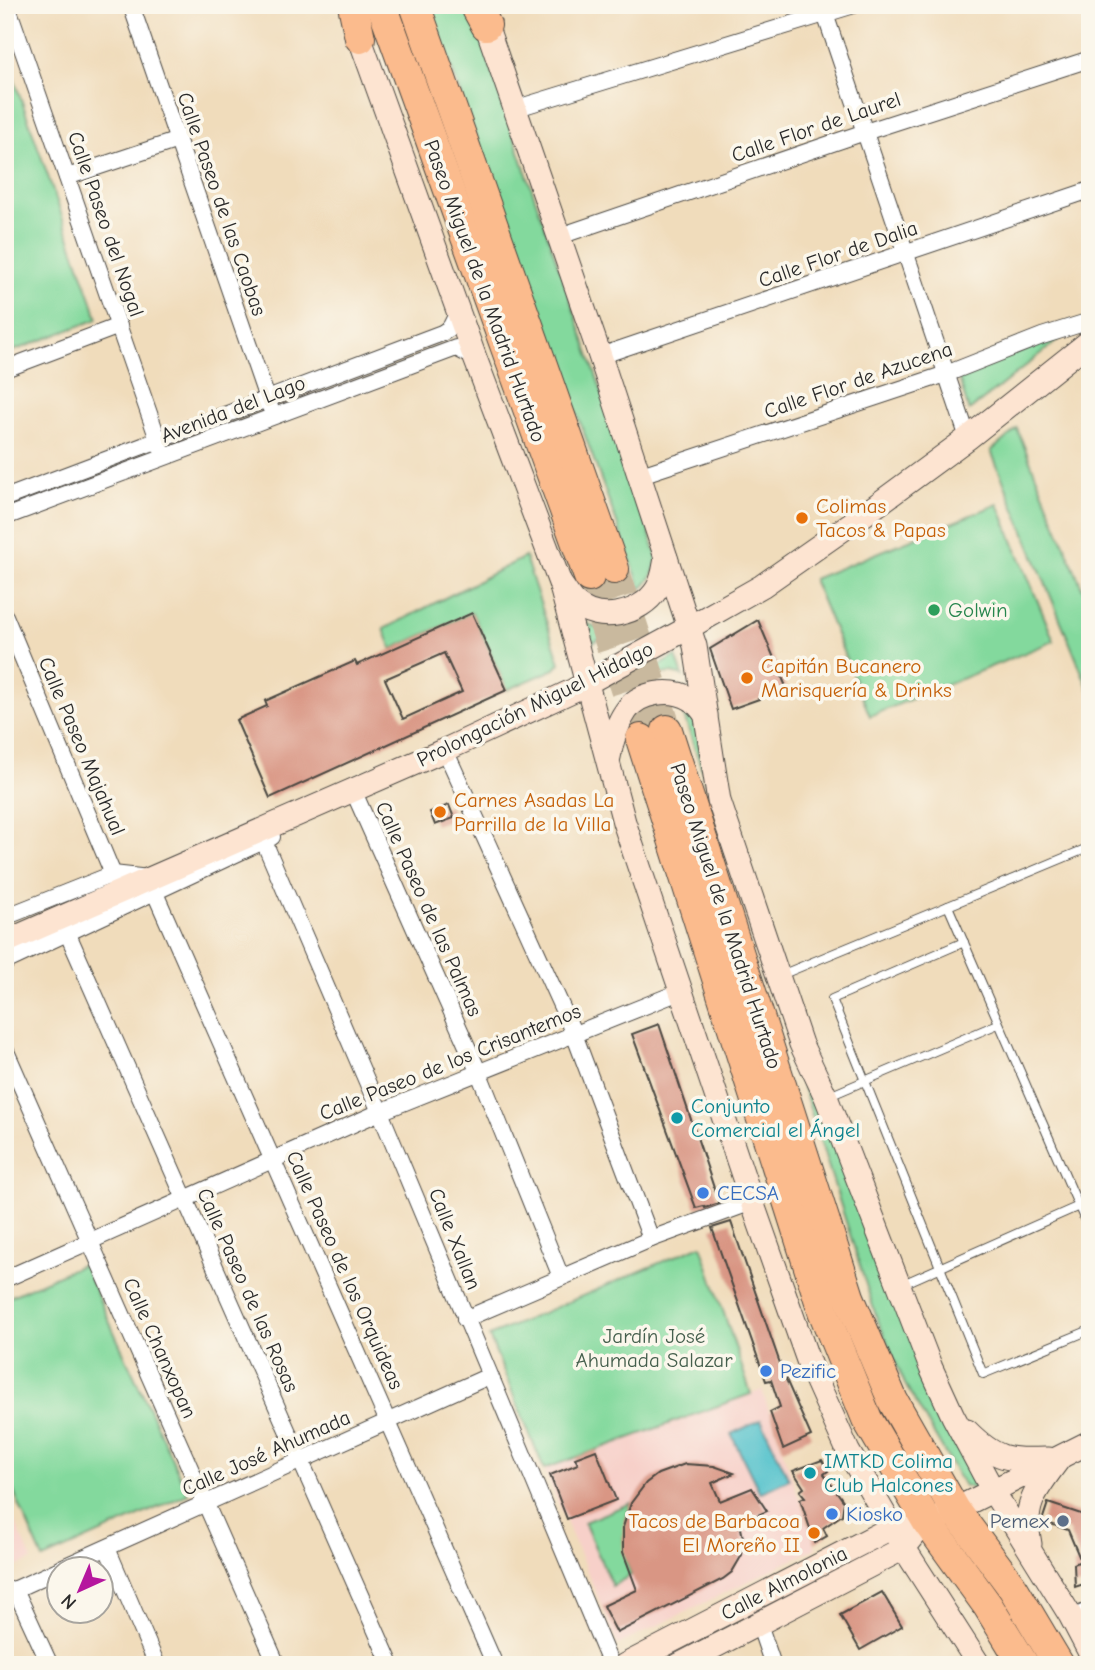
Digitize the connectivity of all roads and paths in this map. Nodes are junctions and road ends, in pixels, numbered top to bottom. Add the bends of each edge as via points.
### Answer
1 (7, 5) edge
2 (131, 5) edge
3 (351, 5) edge
4 (382, 5) edge
5 (415, 5) edge
6 (854, 5) edge
7 (824, 10) edge
8 (480, 12) edge
9 (10, 31) edge
10 (360, 38) joint
11 (1090, 59) edge
12 (514, 109) junction
13 (865, 132) junction
14 (178, 140) junction
15 (67, 177) junction
16 (1090, 190) edge
17 (557, 237) junction
18 (905, 253) junction
19 (459, 310) junction
20 (1090, 321) edge
21 (119, 326) junction
22 (1090, 341) edge
23 (600, 356) junction
24 (475, 358) junction
25 (5, 369) edge
26 (946, 374) junction
27 (326, 377) junction
28 (333, 394) junction
29 (267, 399) junction
30 (273, 416) junction
31 (968, 438) junction
32 (159, 440) junction
33 (165, 457) junction
34 (638, 477) junction
35 (5, 498) edge
36 (5, 517) edge
37 (666, 556) junction
38 (588, 576) junction
39 (5, 616) edge
40 (688, 628) junction
41 (588, 683) junction
42 (706, 715) junction
43 (444, 750) junction
44 (609, 760) junction
45 (348, 793) junction
46 (261, 836) junction
47 (1090, 847) edge
48 (116, 882) junction
49 (152, 885) junction
50 (948, 906) junction
51 (7, 912) edge
52 (67, 932) junction
53 (5, 942) edge
54 (964, 942) junction
55 (5, 962) edge
56 (776, 976) junction
57 (682, 991) junction
58 (998, 1024) junction
59 (574, 1034) junction
60 (5, 1049) edge
61 (478, 1071) junction
62 (866, 1081) junction
63 (826, 1097) junction
64 (380, 1112) junction
65 (273, 1159) junction
66 (185, 1198) junction
67 (752, 1202) junction
68 (1079, 1206) junction
69 (1090, 1232) edge
70 (651, 1239) junction
71 (90, 1241) junction
72 (940, 1267) junction
73 (561, 1278) junction
74 (5, 1279) edge
75 (900, 1286) junction
76 (465, 1319) junction
77 (1090, 1330) edge
78 (489, 1376) junction
79 (953, 1416) junction
80 (388, 1421) junction
81 (1088, 1447) edge
82 (1059, 1459) junction
83 (301, 1461) junction
84 (993, 1491) junction
85 (206, 1503) junction
86 (955, 1510) junction
87 (924, 1524) junction
88 (893, 1527) junction
89 (107, 1548) junction
90 (904, 1548) junction
91 (1032, 1553) junction
92 (94, 1554) edge
93 (46, 1575) edge
94 (10, 1591) edge
95 (1080, 1610) edge
96 (759, 1624) junction
97 (1090, 1653) edge
98 (50, 1665) edge
99 (158, 1665) edge
100 (277, 1665) edge
101 (391, 1665) edge
102 (495, 1665) edge
103 (611, 1665) edge
104 (625, 1665) edge
105 (679, 1665) edge
106 (774, 1665) edge
107 (979, 1665) edge
108 (1024, 1665) edge
109 (1059, 1665) edge

1 - 9 street, Calle Paseo del Nogal
2 - 14 street, Calle Paseo de las Caobas
3 - 10 highway
4 - 38 highway, Paseo Miguel de la Madrid Hurtado
5 - 38 highway, Paseo Miguel de la Madrid Hurtado
6 - 7 street
7 - 12 street
7 - 13 street
8 - 12 street
9 - 15 street, Calle Paseo del Nogal
10 - 19 street
11 - 13 street, Calle Flor de Laurel
12 - 17 street
13 - 17 street, Calle Flor de Laurel
13 - 18 street
14 - 15 street
14 - 29 street, Calle Paseo de las Caobas
15 - 21 street, Calle Paseo del Nogal
16 - 18 street, Calle Flor de Dalia
17 - 23 street
18 - 23 street, Calle Flor de Dalia
18 - 26 street
19 - 24 street
19 - 27 street, Avenida del Lago via 442,334
20 - 26 street, Calle Flor de Azucena
21 - 25 street
21 - 32 street, Calle Paseo del Nogal
22 - 31 street, Prolongación Miguel Hidalgo
23 - 34 street
24 - 28 street, Avenida del Lago via 456,348
24 - 38 street
26 - 31 street
26 - 34 street, Calle Flor de Azucena
27 - 28 street
27 - 29 street, Avenida del Lago
28 - 30 street, Avenida del Lago
29 - 30 street, Calle Paseo de las Caobas
29 - 32 street, Avenida del Lago
30 - 33 street, Avenida del Lago
31 - 40 street, Prolongación Miguel Hidalgo via 762,586
32 - 33 street, Calle Paseo del Nogal
32 - 35 street, Avenida del Lago
33 - 36 street, Avenida del Lago
34 - 37 street
37 - 38 street via 656,592 637,608 615,615 592,613 575,603
37 - 40 street
38 - 41 street
39 - 48 street, Calle Paseo Majahual
40 - 41 street, Prolongación Miguel Hidalgo
40 - 42 street
41 - 43 street, Prolongación Miguel Hidalgo
41 - 44 street
42 - 44 street via 692,700 672,692 648,695 627,708 613,733
42 - 56 street via 719,801
43 - 45 street, Prolongación Miguel Hidalgo
43 - 59 street
44 - 57 street via 624,822
45 - 46 street, Prolongación Miguel Hidalgo
45 - 61 street, Calle Paseo de las Palmas
46 - 49 street, Prolongación Miguel Hidalgo
46 - 64 street, Calle Xallan
47 - 50 lane
48 - 49 street, Prolongación Miguel Hidalgo
48 - 51 street
48 - 53 street, Prolongación Miguel Hidalgo
49 - 52 street
49 - 65 street, Calle Paseo de los Orquideas
50 - 54 lane
50 - 56 lane
52 - 55 street
52 - 66 street, Calle Paseo de las Rosas
54 - 58 lane
54 - 62 lane via 832,999
56 - 63 street
57 - 59 street, Calle Paseo de los Crisantemos
57 - 67 street
58 - 62 lane
58 - 68 lane
59 - 61 street, Calle Paseo de los Crisantemos
59 - 70 street
60 - 71 street, Calle Chanxopan
61 - 64 street, Calle Paseo de los Crisantemos
61 - 73 street, Calle Paseo de las Palmas
62 - 63 lane
62 - 72 lane
63 - 75 street
64 - 65 street, Calle Paseo de los Crisantemos
64 - 76 street, Calle Xallan
65 - 66 street, Calle Paseo de los Crisantemos
65 - 80 street, Calle Paseo de los Orquideas
66 - 71 street, Calle Paseo de los Crisantemos
66 - 83 street, Calle Paseo de las Rosas
67 - 70 street
67 - 88 street via 810,1366 848,1451
68 - 69 lane
68 - 72 lane
70 - 73 street
71 - 74 street, Calle Paseo de los Crisantemos
71 - 85 street, Calle Chanxopan
72 - 75 lane
72 - 77 lane via 983,1374
73 - 76 street
75 - 79 street
76 - 78 street, Calle Xallan
78 - 80 street, Calle José Ahumada
78 - 103 street, Calle Xallan
79 - 82 street via 984,1448 1002,1458
79 - 84 street
80 - 83 street, Calle José Ahumada
80 - 102 street, Calle Paseo de los Orquideas
81 - 82 street
82 - 84 street
82 - 91 street via 1029,1507 1026,1524
83 - 85 street, Calle José Ahumada
83 - 101 street, Calle Paseo de las Rosas
84 - 86 street
84 - 91 street
85 - 89 street, Calle José Ahumada
85 - 100 street, Calle Chanxopan
86 - 87 street
86 - 87 highway, Paseo Miguel de la Madrid Hurtado via 893,1401 849,1297 654,734 822,1311 867,1419
86 - 109 highway, Paseo Miguel de la Madrid Hurtado via 1013,1588
87 - 88 street, Calle Almolonia
87 - 90 street, Calle Almolonia
87 - 108 highway, Paseo Miguel de la Madrid Hurtado via 988,1606
88 - 90 street
88 - 104 street, Calle Almolonia
89 - 92 street, Calle José Ahumada
89 - 99 street
90 - 96 street, Calle Almolonia
90 - 107 street
91 - 95 street
93 - 94 street, Calle José Ahumada
94 - 98 street
95 - 97 street
96 - 105 street, Calle Almolonia
96 - 106 street

